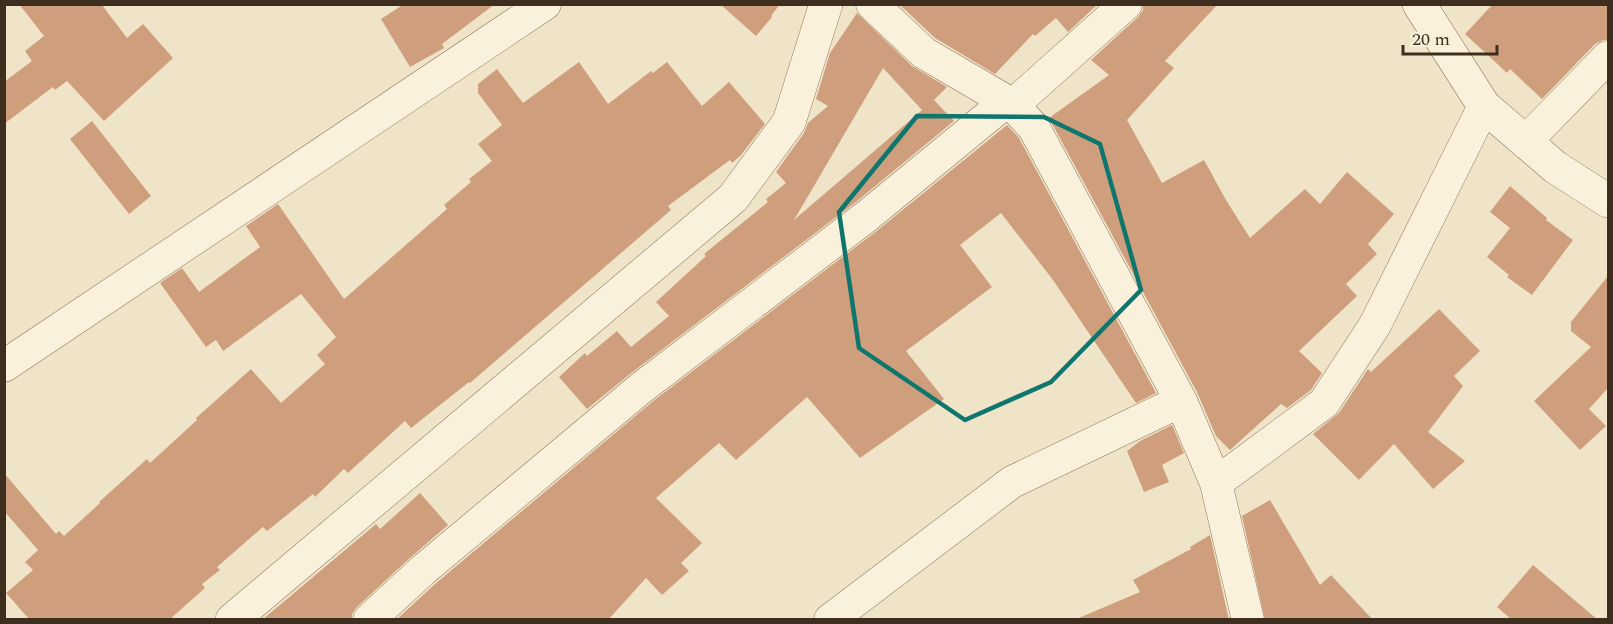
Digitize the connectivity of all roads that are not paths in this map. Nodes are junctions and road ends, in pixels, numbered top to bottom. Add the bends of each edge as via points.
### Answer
1 (545, 4) edge
2 (826, 4) edge
3 (872, 4) edge
4 (1126, 4) edge
5 (1419, 4) edge
6 (1608, 57) edge
7 (1010, 103) junction
8 (1484, 106) junction
9 (1525, 142) junction
10 (1608, 201) edge
11 (4, 366) edge
12 (1182, 401) junction
13 (1216, 483) junction
14 (232, 620) edge
15 (369, 620) edge
16 (830, 620) edge
17 (1248, 620) edge

1 - 11 street
2 - 14 street via 789,122 733,198
3 - 7 street via 924,53
4 - 7 street
5 - 8 street
6 - 9 street
7 - 12 street via 1034,128
7 - 15 street via 641,388
8 - 9 street
8 - 13 street via 1375,325 1324,403
9 - 10 street
12 - 13 street
12 - 16 street via 1012,482
13 - 17 street

